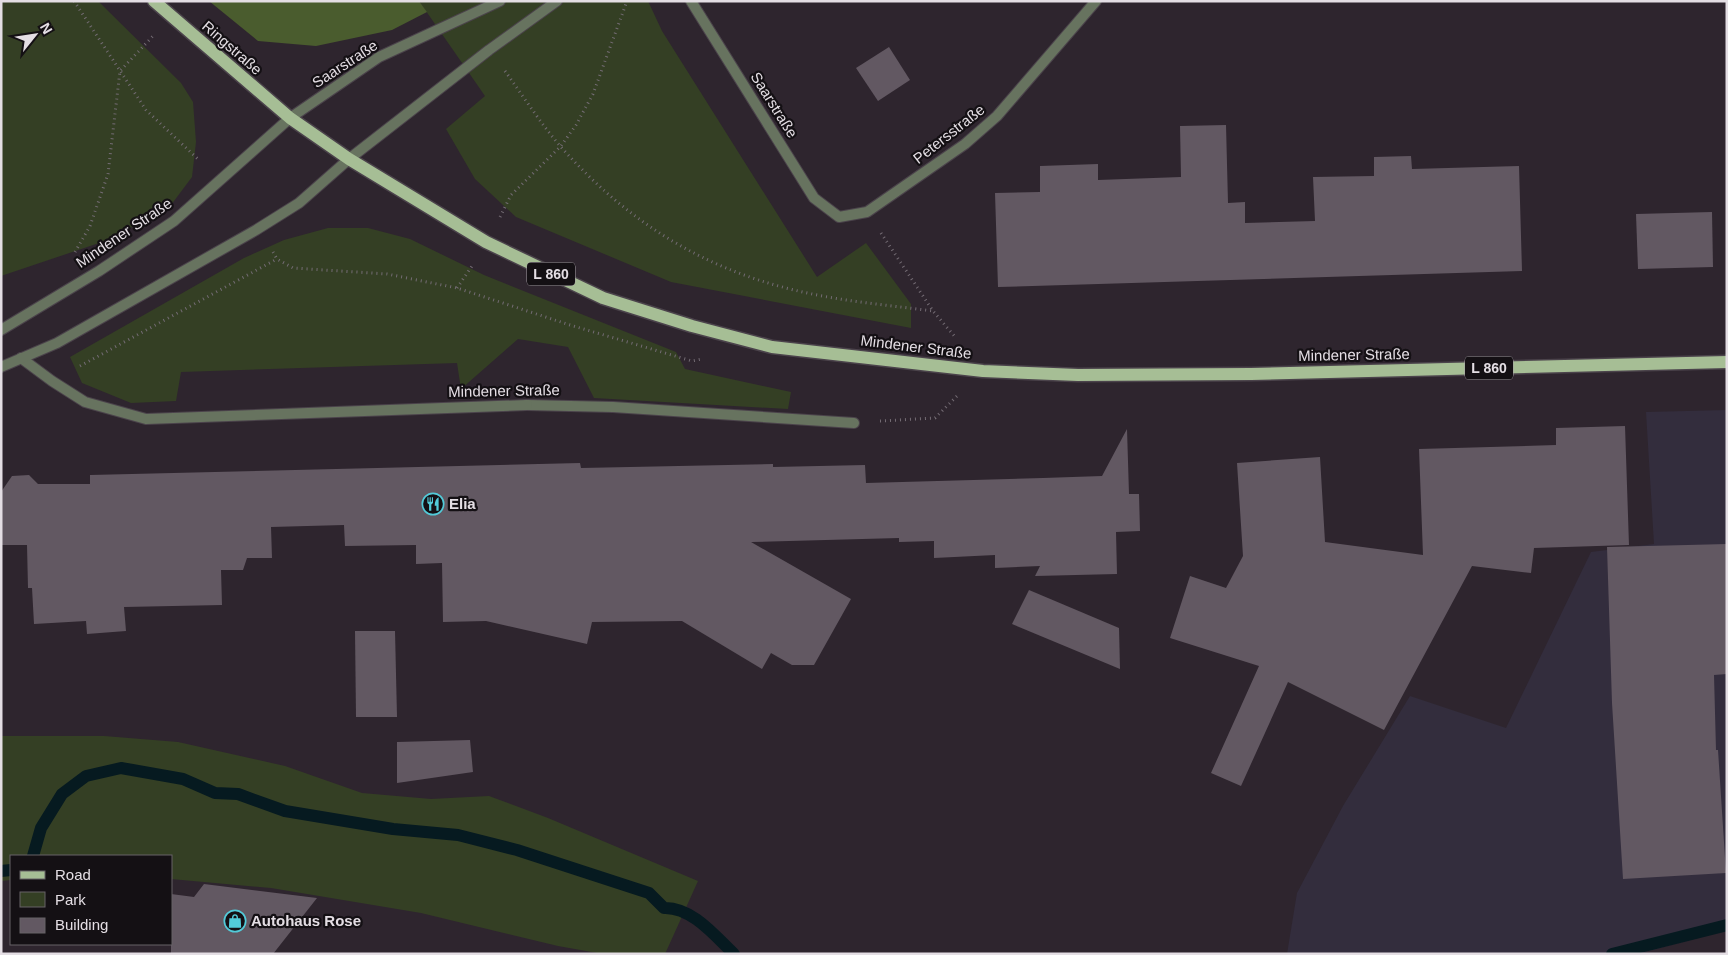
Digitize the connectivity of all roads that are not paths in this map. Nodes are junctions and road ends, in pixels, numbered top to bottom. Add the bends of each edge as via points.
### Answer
1 (154, 1) edge
2 (500, 1) edge
3 (556, 1) edge
4 (691, 1) edge
5 (1096, 1) edge
6 (290, 118) junction
7 (349, 159) junction
8 (838, 217) joint
9 (1, 330) edge
10 (22, 358) junction
11 (1727, 362) edge
12 (1, 367) edge
13 (854, 423) road end

1 - 6 main road, Ringstraße / L 860
2 - 6 street, Saarstraße via 379,57
3 - 7 street
4 - 8 street, Saarstraße via 814,198
5 - 8 street, Petersstraße via 997,116 965,144 867,212
6 - 7 main road, Mindener Straße / L 860
6 - 9 street, Mindener Straße via 174,221
7 - 10 street via 299,203 256,230 57,343
7 - 11 main road, Mindener Straße / L 860 via 486,242 603,298 772,347 983,371 1161,376
10 - 12 street
10 - 13 street, Mindener Straße via 85,402 146,419 527,405 613,407

